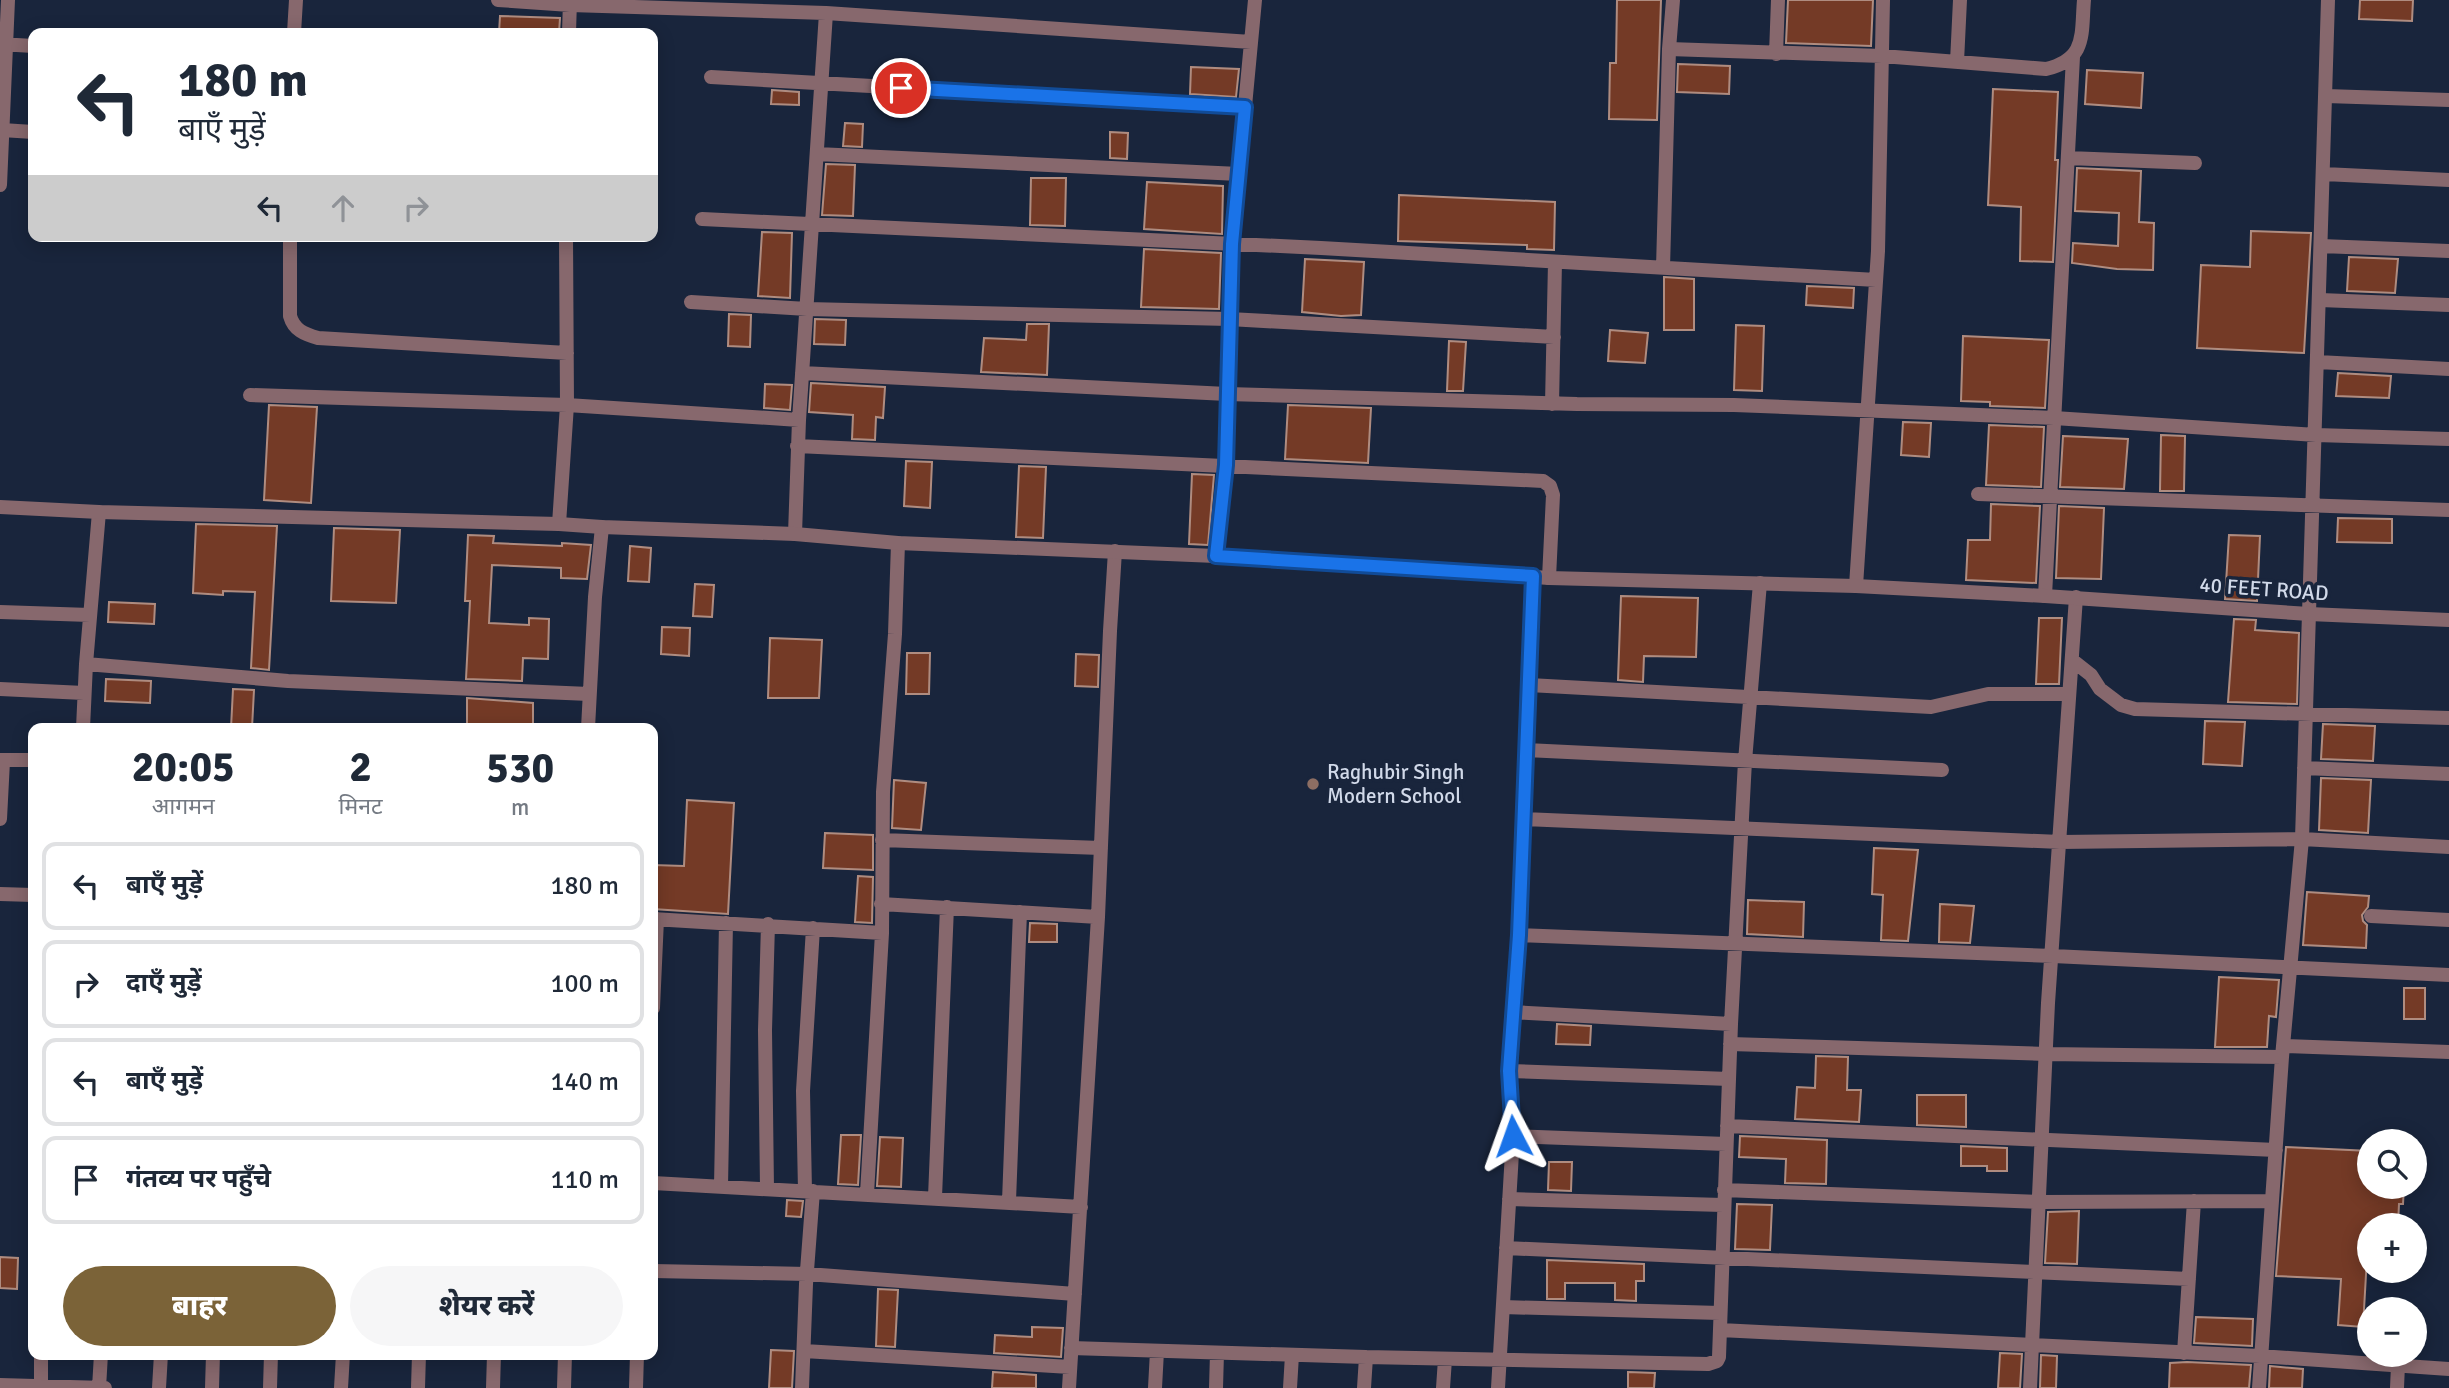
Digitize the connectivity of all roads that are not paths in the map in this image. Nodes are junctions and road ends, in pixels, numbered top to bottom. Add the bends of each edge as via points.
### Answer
1 (8, 0) edge
2 (296, 0) edge
3 (498, 0) edge
4 (1255, 0) edge
5 (1673, 0) edge
6 (1778, 0) edge
7 (1883, 0) edge
8 (1960, 0) edge
9 (2084, 0) edge
10 (2328, 0) edge
11 (570, 2) edge
12 (848, 7) edge
13 (827, 13) junction
14 (294, 28) edge
15 (569, 28) edge
16 (1251, 42) junction
17 (3, 44) edge
18 (28, 46) edge
19 (1670, 49) junction
20 (1776, 54) junction
21 (1882, 56) junction
22 (2073, 57) junction
23 (1957, 62) junction
24 (711, 77) dead end
25 (822, 83) junction
26 (2326, 96) junction
27 (2449, 100) edge
28 (1245, 107) junction
29 (1, 114) edge
30 (2, 130) junction
31 (28, 132) edge
32 (817, 154) junction
33 (2068, 158) junction
34 (2195, 163) dead end
35 (1239, 174) junction
36 (2323, 174) junction
37 (2449, 180) edge
38 (0, 185) edge
39 (702, 219) dead end
40 (811, 225) junction
41 (290, 242) edge
42 (566, 242) edge
43 (1232, 244) junction
44 (2321, 246) junction
45 (2449, 251) edge
46 (1555, 262) junction
47 (1663, 268) junction
48 (1876, 280) junction
49 (2320, 300) junction
50 (691, 302) dead end
51 (2449, 305) edge
52 (807, 309) junction
53 (1229, 319) junction
54 (1554, 337) junction
55 (567, 354) junction
56 (2318, 362) junction
57 (2449, 369) edge
58 (802, 373) junction
59 (1227, 394) junction
60 (250, 395) dead end
61 (1552, 404) junction
62 (567, 405) junction
63 (1867, 412) junction
64 (2054, 418) junction
65 (799, 420) junction
66 (2316, 435) junction
67 (2449, 439) edge
68 (797, 446) junction
69 (1226, 465) junction
70 (1978, 494) dead end
71 (2050, 496) junction
72 (2313, 506) junction
73 (0, 507) edge
74 (2449, 510) edge
75 (99, 512) junction
76 (559, 524) junction
77 (602, 527) junction
78 (795, 534) junction
79 (898, 543) junction
80 (1115, 551) junction
81 (1216, 556) junction
82 (1533, 576) junction
83 (1549, 578) junction
84 (1760, 583) junction
85 (1856, 586) junction
86 (2045, 596) junction
87 (2076, 597) junction
88 (0, 612) edge
89 (2309, 614) junction
90 (90, 615) junction
91 (2449, 620) edge
92 (2072, 660) junction
93 (86, 664) junction
94 (1529, 685) junction
95 (0, 689) edge
96 (84, 693) junction
97 (589, 694) junction
98 (2070, 694) junction
99 (1751, 696) junction
100 (2307, 713) junction
101 (2449, 719) edge
102 (83, 723) edge
103 (588, 723) edge
104 (1526, 750) junction
105 (2, 760) edge
106 (28, 760) edge
107 (1745, 761) junction
108 (2304, 768) junction
109 (1942, 770) dead end
110 (2449, 774) edge
111 (1523, 818) junction
112 (0, 819) edge
113 (1742, 828) junction
114 (882, 839) junction
115 (2302, 839) junction
116 (2060, 842) junction
117 (2449, 847) edge
118 (1101, 848) junction
119 (0, 894) edge
120 (28, 895) edge
121 (881, 904) junction
122 (947, 907) junction
123 (1020, 912) junction
124 (2371, 916) dead end
125 (1098, 917) junction
126 (658, 919) edge
127 (2449, 920) edge
128 (726, 923) junction
129 (768, 924) junction
130 (813, 928) junction
131 (882, 933) junction
132 (1519, 935) junction
133 (1737, 944) junction
134 (2053, 956) junction
135 (2290, 967) junction
136 (2449, 975) edge
137 (1512, 1013) junction
138 (1731, 1024) junction
139 (1730, 1044) junction
140 (2283, 1052) junction
141 (2449, 1052) edge
142 (2046, 1054) junction
143 (1509, 1071) junction
144 (1729, 1079) junction
145 (1727, 1126) junction
146 (1513, 1136) junction
147 (2042, 1138) junction
148 (1726, 1144) junction
149 (2276, 1150) junction
150 (658, 1183) edge
151 (721, 1186) junction
152 (767, 1189) junction
153 (1724, 1190) junction
154 (809, 1191) junction
155 (867, 1194) junction
156 (935, 1197) junction
157 (1510, 1199) junction
158 (2272, 1200) junction
159 (1009, 1201) junction
160 (2194, 1201) junction
161 (2040, 1202) junction
162 (1723, 1205) junction
163 (1081, 1207) junction
164 (1506, 1248) junction
165 (1721, 1259) junction
166 (658, 1270) edge
167 (2037, 1273) junction
168 (807, 1274) junction
169 (2189, 1279) junction
170 (1076, 1294) junction
171 (1503, 1307) junction
172 (1720, 1313) junction
173 (1720, 1331) junction
174 (2034, 1346) junction
175 (1071, 1348) junction
176 (804, 1351) junction
177 (1157, 1351) junction
178 (1217, 1353) junction
179 (2184, 1353) junction
180 (1292, 1355) junction
181 (2260, 1356) junction
182 (1366, 1357) junction
183 (1445, 1359) junction
184 (41, 1360) edge
185 (101, 1360) edge
186 (161, 1360) edge
187 (213, 1360) edge
188 (271, 1360) edge
189 (343, 1360) edge
190 (419, 1360) edge
191 (494, 1360) edge
192 (565, 1360) edge
193 (637, 1360) edge
194 (1499, 1360) junction
195 (2357, 1363) edge
196 (1070, 1367) junction
197 (2398, 1367) edge
198 (2415, 1367) edge
199 (2449, 1369) edge
200 (0, 1385) edge
201 (41, 1387) edge
202 (99, 1388) edge
203 (105, 1388) edge
204 (159, 1388) edge
205 (212, 1388) edge
206 (270, 1388) edge
207 (341, 1388) edge
208 (418, 1388) edge
209 (493, 1388) edge
210 (564, 1388) edge
211 (636, 1388) edge
212 (802, 1388) edge
213 (1069, 1388) edge
214 (1155, 1388) edge
215 (1216, 1388) edge
216 (1290, 1388) edge
217 (1364, 1388) edge
218 (1443, 1388) edge
219 (1498, 1388) edge
220 (2031, 1388) edge
221 (2259, 1388) edge
222 (2397, 1388) edge

1 - 17 street
2 - 14 street
3 - 11 street
4 - 16 street
5 - 19 street
6 - 20 street
7 - 21 street
8 - 23 street
9 - 22 street via 2080,46
10 - 26 street
11 - 13 street
11 - 15 street
12 - 13 street
12 - 16 street
13 - 25 street
16 - 28 street
17 - 18 street
17 - 29 street
19 - 20 street
19 - 47 street
20 - 21 street
21 - 23 street
21 - 48 street
22 - 23 street via 2046,69
22 - 33 street
24 - 25 street
25 - 28 street
25 - 32 street
26 - 27 street
26 - 36 street
28 - 35 street
29 - 30 street
30 - 31 street
30 - 38 street
32 - 35 street
32 - 40 street
33 - 34 street
33 - 64 street
35 - 43 street
36 - 37 street
36 - 44 street
39 - 40 street
40 - 43 street
40 - 52 street
41 - 55 street via 290,316 304,334
42 - 55 street
43 - 46 street
43 - 53 street
44 - 45 street
44 - 49 street
46 - 47 street
46 - 54 street
47 - 48 street
48 - 63 street
49 - 51 street
49 - 56 street
50 - 52 street
52 - 53 street
52 - 58 street
53 - 54 street
53 - 59 street
54 - 61 street
55 - 62 street
56 - 57 street
56 - 66 street
58 - 59 street
58 - 65 street
59 - 61 street
59 - 69 street
60 - 62 street
61 - 63 street via 1734,405
62 - 65 street
62 - 76 street
63 - 64 street
63 - 85 street
64 - 66 street
64 - 71 street
65 - 68 street
66 - 67 street
66 - 72 street
68 - 69 street
68 - 78 street
69 - 81 street
69 - 83 street via 1543,481 1553,495
70 - 71 street
71 - 72 street
71 - 86 street
72 - 74 street
72 - 89 street
73 - 75 street, 40 FEET ROAD
75 - 76 street, 40 FEET ROAD
75 - 90 street
76 - 77 street, 40 FEET ROAD
77 - 78 street, 40 FEET ROAD
77 - 97 street
78 - 79 street, 40 FEET ROAD
79 - 80 street, 40 FEET ROAD
79 - 114 street
80 - 81 street, 40 FEET ROAD
80 - 118 street
81 - 82 street, 40 FEET ROAD
82 - 83 street, 40 FEET ROAD
82 - 94 street
83 - 84 street, 40 FEET ROAD
84 - 85 street, 40 FEET ROAD
84 - 99 street
85 - 86 street, 40 FEET ROAD
86 - 87 street, 40 FEET ROAD
87 - 89 street, 40 FEET ROAD
87 - 92 street
88 - 90 street
89 - 91 street, 40 FEET ROAD
89 - 100 street
90 - 93 street
92 - 98 street
92 - 100 street via 2121,705 2135,709
93 - 96 street
93 - 97 street via 288,681
94 - 99 street
94 - 104 street
95 - 96 street
96 - 102 street
97 - 103 street
98 - 99 street via 1988,694 1931,707
98 - 116 street
99 - 107 street
100 - 101 street
100 - 108 street
104 - 107 street
104 - 111 street
105 - 106 street
105 - 112 street
107 - 109 street
107 - 113 street
108 - 110 street
108 - 115 street
111 - 113 street
111 - 132 street
113 - 116 street
113 - 133 street
114 - 118 street
114 - 121 street
115 - 116 street
115 - 117 street
115 - 135 street
116 - 134 street
118 - 125 street
119 - 120 street
121 - 122 street
121 - 131 street
122 - 123 street
122 - 156 street
123 - 125 street
123 - 159 street
124 - 127 street
125 - 163 street
126 - 128 street
128 - 129 street
128 - 151 street
129 - 130 street
129 - 152 street
130 - 131 street
130 - 154 street via 803,1091
131 - 155 street
132 - 133 street
132 - 137 street
133 - 134 street
133 - 138 street
134 - 135 street
134 - 142 street
135 - 136 street
135 - 140 street
137 - 138 street
137 - 143 street
138 - 139 street
139 - 142 street
139 - 144 street
140 - 141 street
140 - 142 street
140 - 149 street
142 - 147 street
143 - 144 street
143 - 146 street
144 - 145 street
145 - 147 street
145 - 148 street
146 - 148 street
146 - 157 street
147 - 149 street
147 - 161 street
148 - 153 street
149 - 158 street
150 - 151 street
151 - 152 street
152 - 154 street
153 - 161 street
153 - 162 street
154 - 155 street
154 - 168 street
155 - 156 street
156 - 159 street
157 - 162 street
157 - 164 street
158 - 160 street
158 - 181 street
159 - 163 street
160 - 161 street
160 - 169 street
161 - 167 street
162 - 165 street
163 - 170 street
164 - 165 street
164 - 171 street
165 - 167 street
165 - 172 street
166 - 168 street
167 - 169 street
167 - 174 street
168 - 170 street
168 - 176 street
169 - 179 street
170 - 175 street
171 - 172 street
171 - 194 street
172 - 173 street
173 - 174 street
173 - 194 street via 1719,1357 1713,1363
174 - 179 street
174 - 220 street
175 - 177 street
175 - 196 street
176 - 196 street
176 - 212 street
177 - 178 street
177 - 214 street
178 - 180 street
178 - 215 street
179 - 181 street
180 - 182 street
180 - 216 street
181 - 195 street
181 - 221 street
182 - 183 street
182 - 217 street
183 - 194 street
183 - 218 street
184 - 201 street
185 - 202 street
186 - 204 street
187 - 205 street
188 - 206 street
189 - 207 street
190 - 208 street
191 - 209 street
192 - 210 street
193 - 211 street
194 - 219 street
196 - 213 street
197 - 222 street
198 - 199 street
200 - 201 street
201 - 202 street
202 - 203 street

